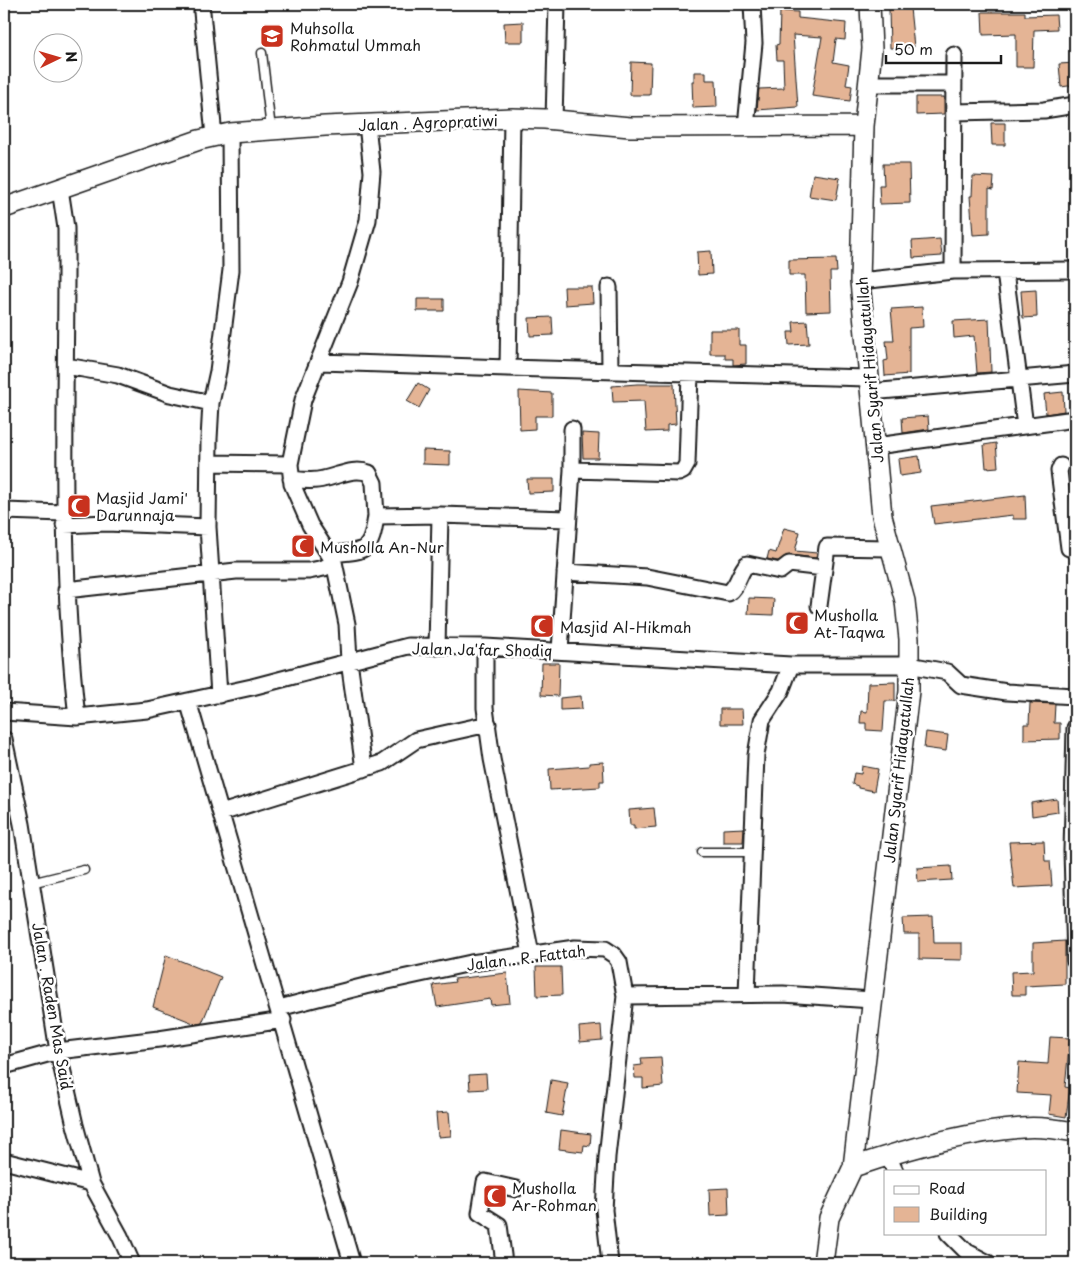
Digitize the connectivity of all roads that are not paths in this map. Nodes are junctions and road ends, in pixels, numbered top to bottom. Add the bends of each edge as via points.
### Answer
1 (557, 4) edge
2 (752, 4) edge
3 (870, 4) edge
4 (202, 12) dead end
5 (262, 54) dead end
6 (954, 55) dead end
7 (868, 84) junction
8 (954, 84) junction
9 (1075, 105) edge
10 (954, 112) junction
11 (512, 118) junction
12 (554, 120) junction
13 (367, 124) junction
14 (864, 126) junction
15 (746, 127) junction
16 (270, 129) junction
17 (222, 135) junction
18 (60, 189) junction
19 (4, 208) edge
20 (1075, 270) edge
21 (953, 271) junction
22 (1005, 272) junction
23 (860, 281) junction
24 (609, 287) dead end
25 (320, 362) junction
26 (66, 366) junction
27 (508, 368) junction
28 (610, 371) junction
29 (690, 374) junction
30 (1075, 374) edge
31 (1018, 378) junction
32 (869, 385) junction
33 (211, 403) junction
34 (1075, 419) edge
35 (1025, 426) junction
36 (572, 429) dead end
37 (876, 446) junction
38 (209, 463) junction
39 (1061, 466) dead end
40 (572, 470) junction
41 (291, 471) junction
42 (4, 511) edge
43 (440, 515) junction
44 (376, 516) junction
45 (568, 518) junction
46 (64, 519) junction
47 (208, 527) junction
48 (889, 548) junction
49 (1075, 550) edge
50 (333, 558) junction
51 (824, 568) junction
52 (566, 572) junction
53 (210, 575) junction
54 (66, 590) junction
55 (820, 606) dead end
56 (437, 647) junction
57 (486, 647) junction
58 (560, 651) junction
59 (349, 661) junction
60 (791, 665) junction
61 (909, 665) junction
62 (219, 695) junction
63 (1075, 696) edge
64 (188, 702) junction
65 (4, 712) edge
66 (77, 717) junction
67 (488, 724) junction
68 (1075, 728) edge
69 (4, 739) edge
70 (364, 769) junction
71 (221, 813) junction
72 (1074, 814) edge
73 (702, 852) dead end
74 (752, 852) junction
75 (84, 870) dead end
76 (32, 883) junction
77 (1075, 953) edge
78 (531, 954) junction
79 (1075, 961) edge
80 (747, 994) junction
81 (625, 996) junction
82 (872, 1000) junction
83 (281, 1014) junction
84 (58, 1051) junction
85 (4, 1066) edge
86 (1075, 1132) edge
87 (4, 1162) edge
88 (891, 1163) edge
89 (853, 1167) junction
90 (92, 1183) junction
91 (516, 1189) dead end
92 (949, 1234) edge
93 (132, 1263) edge
94 (352, 1263) edge
95 (504, 1263) edge
96 (610, 1263) edge
97 (823, 1263) edge
98 (988, 1263) edge

1 - 12 street
2 - 15 street via 754,43
3 - 7 street, Jalan Syarif Hidayatullah via 872,49
4 - 17 street
5 - 16 lane
6 - 8 street
7 - 8 street
7 - 14 street, Jalan Syarif Hidayatullah
8 - 10 street
9 - 10 street via 1044,110
10 - 21 street
11 - 12 street, Jalan . Agropratiwi
11 - 13 street, Jalan . Agropratiwi
11 - 27 street
12 - 15 street, Jalan . Agropratiwi via 630,127
13 - 16 street, Jalan . Agropratiwi
13 - 25 street via 372,172 368,220 350,282
14 - 15 street, Jalan . Agropratiwi
14 - 23 street, Jalan Syarif Hidayatullah
16 - 17 street, Jalan . Agropratiwi
17 - 18 street, Jalan . Agropratiwi
17 - 33 street via 231,270
18 - 19 street, Jalan . Agropratiwi
18 - 26 street via 66,228
20 - 22 street
21 - 22 street
21 - 23 street
22 - 31 street
23 - 32 street, Jalan Syarif Hidayatullah
24 - 28 street
25 - 27 street
25 - 41 street via 303,400
26 - 33 street via 118,375 170,394
26 - 46 street
27 - 28 street
28 - 29 street
29 - 32 street
29 - 40 street via 688,464 683,471
30 - 31 street
31 - 32 street
31 - 35 street
32 - 37 street, Jalan Syarif Hidayatullah
33 - 38 street
34 - 35 street
35 - 37 street
36 - 40 street
37 - 48 street, Jalan Syarif Hidayatullah via 882,516
38 - 41 street
38 - 47 street
39 - 49 street via 1069,548
40 - 45 street
41 - 44 street via 324,479 361,470 370,473 374,483
41 - 50 street via 310,525
42 - 46 street
43 - 44 street
43 - 45 street
43 - 56 street
44 - 50 street via 373,539 368,546
45 - 52 street
46 - 47 street
46 - 54 street
47 - 53 street
48 - 51 street via 829,546
48 - 61 street, Jalan Syarif Hidayatullah via 904,601
50 - 53 street via 324,568 309,571 236,571
50 - 59 street via 347,624
51 - 52 street via 790,564 780,570 748,564 728,593 647,577
51 - 55 street
52 - 58 street
53 - 54 street
53 - 62 street
54 - 66 street
56 - 57 street, Jalan Ja'far Shodiq
56 - 59 street, Jalan Ja'far Shodiq via 408,646
57 - 58 street, Jalan Ja'far Shodiq
57 - 67 street
58 - 60 street, Jalan Ja'far Shodiq
59 - 62 street, Jalan Ja'far Shodiq
59 - 70 street
60 - 61 street, Jalan Ja'far Shodiq
60 - 74 street via 781,691 762,720 756,755
61 - 63 street, Jalan Ja'far Shodiq via 947,672 961,686
61 - 82 street, Jalan Syarif Hidayatullah via 909,690
62 - 64 street, Jalan Ja'far Shodiq
64 - 66 street, Jalan Ja'far Shodiq
64 - 71 street
65 - 66 street, Jalan Ja'far Shodiq
67 - 70 street via 416,740 382,763
67 - 78 street
68 - 72 street
69 - 76 street, Jalan . Raden Mas Said
70 - 71 street
71 - 83 street
72 - 77 street
73 - 74 lane
74 - 80 street
75 - 76 lane
76 - 84 street, Jalan . Raden Mas Said
77 - 79 street
78 - 81 street, Jalan . R. Fattah via 574,948 604,949 619,962
78 - 83 street, Jalan . R. Fattah via 365,986
80 - 81 street
80 - 82 street
81 - 96 street, Jalan . R. Fattah via 604,1210
82 - 89 street, Jalan Syarif Hidayatullah
83 - 84 street, Jalan . R. Fattah via 159,1040
83 - 94 street
84 - 85 street, Jalan . R. Fattah
84 - 90 street, Jalan . Raden Mas Said
86 - 88 street via 1023,1127 918,1147
87 - 90 street
88 - 89 street
89 - 97 street, Jalan Syarif Hidayatullah via 829,1218
90 - 93 street, Jalan . Raden Mas Said
91 - 95 street via 485,1182 483,1189 480,1213 500,1225
92 - 98 street via 967,1252

